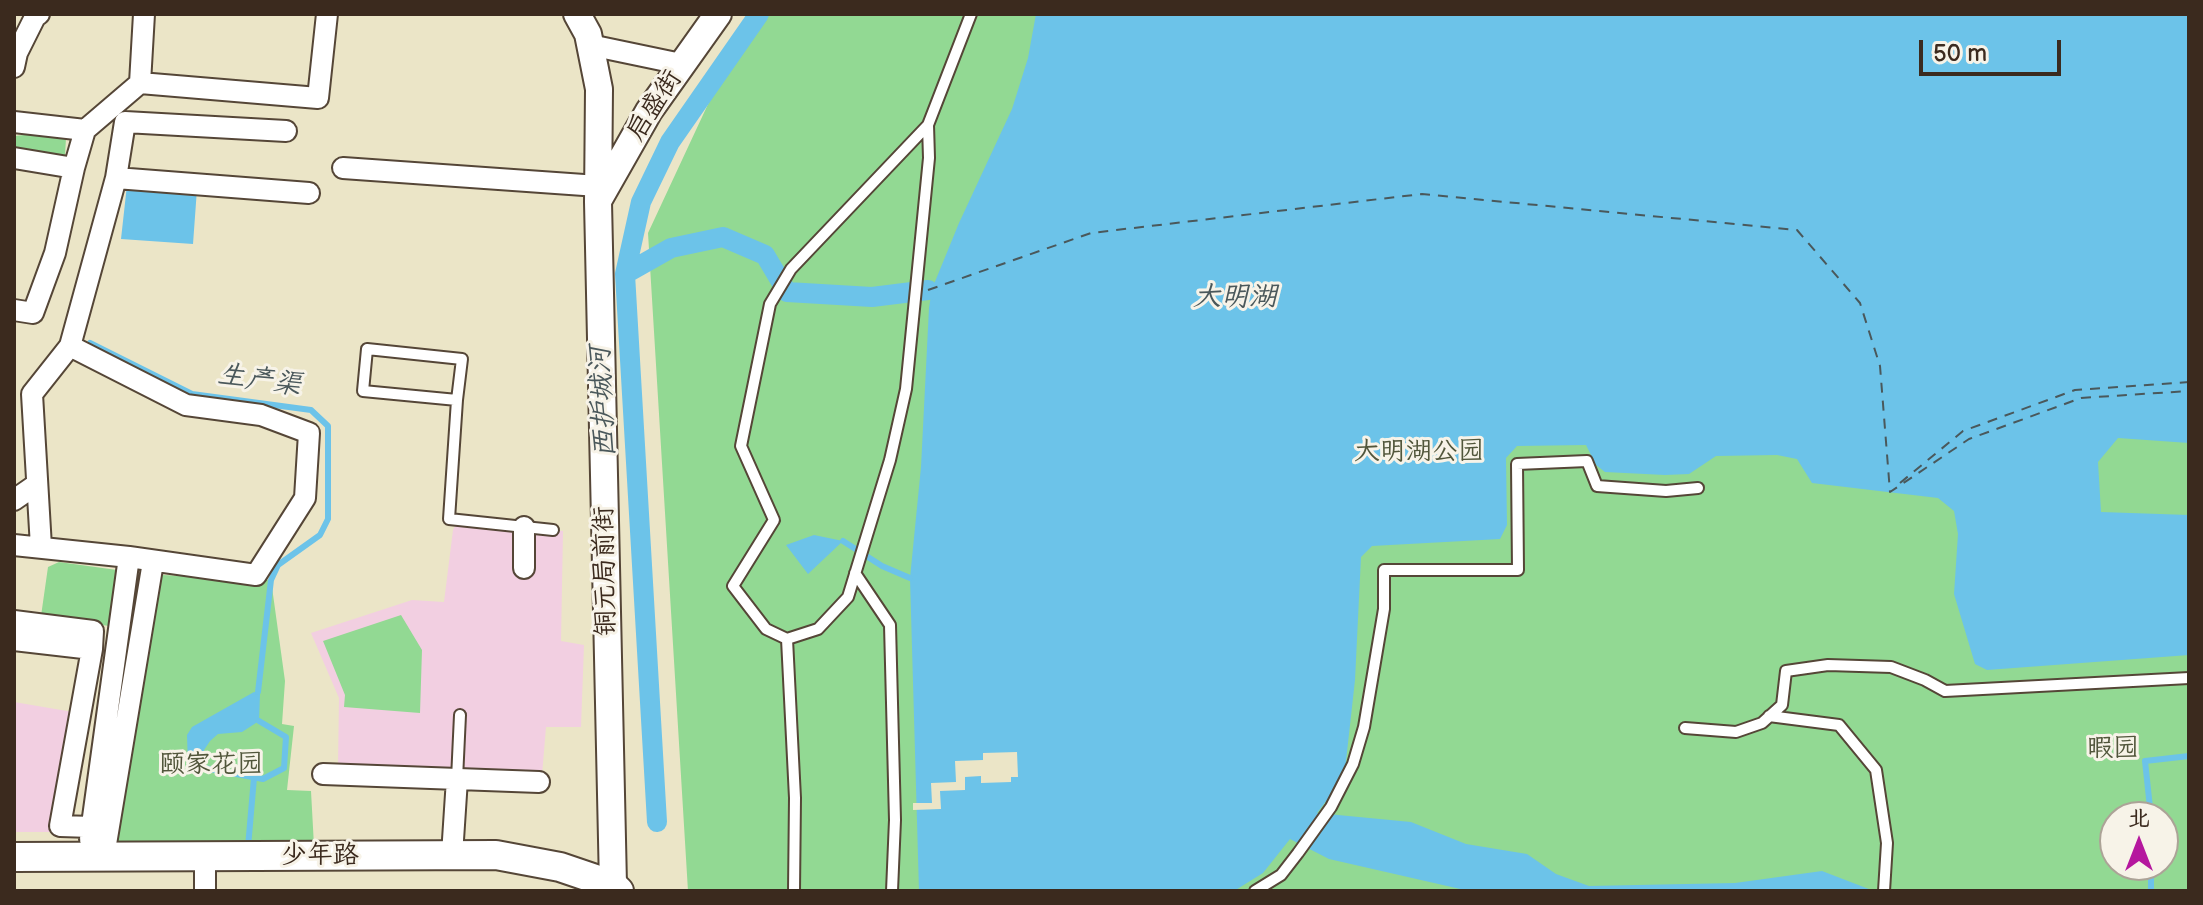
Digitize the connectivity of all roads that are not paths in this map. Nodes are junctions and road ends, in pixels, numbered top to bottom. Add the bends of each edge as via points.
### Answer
1 (39, 14) edge
2 (144, 14) edge
3 (327, 14) edge
4 (577, 14) edge
5 (718, 14) edge
6 (971, 14) edge
7 (590, 45) junction
8 (681, 64) junction
9 (14, 67) edge
10 (140, 83) junction
11 (14, 122) edge
12 (928, 125) junction
13 (85, 130) junction
14 (286, 131) dead end
15 (14, 158) edge
16 (74, 168) junction
17 (343, 168) dead end
18 (116, 178) junction
19 (309, 193) dead end
20 (598, 194) junction
21 (14, 310) edge
22 (70, 346) junction
23 (457, 400) junction
24 (37, 484) junction
25 (1698, 488) dead end
26 (14, 500) edge
27 (524, 527) junction
28 (553, 530) dead end
29 (14, 545) edge
30 (41, 547) junction
31 (129, 557) junction
32 (153, 562) junction
33 (524, 568) dead end
34 (856, 569) junction
35 (14, 621) edge
36 (787, 639) junction
37 (14, 640) edge
38 (92, 649) junction
39 (2189, 678) edge
40 (460, 715) dead end
41 (1769, 716) junction
42 (1685, 728) dead end
43 (323, 774) dead end
44 (457, 779) junction
45 (539, 782) dead end
46 (92, 827) junction
47 (452, 855) junction
48 (96, 856) junction
49 (205, 856) junction
50 (14, 857) edge
51 (615, 889) edge
52 (205, 891) edge
53 (794, 891) edge
54 (892, 891) edge
55 (1255, 891) edge
56 (1884, 891) edge

1 - 9 street
2 - 10 street
3 - 10 street via 318,98
4 - 7 street, 铜元局前街
5 - 8 street, 启盛街
6 - 12 lane
7 - 8 street
7 - 20 street, 铜元局前街 via 599,89
8 - 20 street, 启盛街
10 - 13 street
11 - 13 street
12 - 34 lane via 906,389
12 - 36 lane via 791,269 770,304 741,446 774,520 733,586 766,629
13 - 16 street
14 - 18 street via 125,122
15 - 16 street
16 - 21 street via 55,253 33,313
17 - 20 street
18 - 19 street
18 - 22 street
20 - 51 street, 铜元局前街
22 - 24 street via 32,394
22 - 32 street via 186,405 261,415 309,433 305,498 256,575
23 - 23 lane via 363,391 367,349 462,359
23 - 27 lane via 449,519
24 - 26 street
24 - 30 street
25 - 55 lane via 1597,486 1587,461 1517,464 1518,570 1384,570 1384,609 1353,764 1298,853 1281,875
27 - 28 lane
27 - 33 street
29 - 30 street
30 - 31 street
31 - 32 street
31 - 46 street
32 - 48 street
34 - 36 lane via 848,597 818,629
34 - 54 lane via 890,625
35 - 38 street via 93,631
36 - 53 lane
37 - 38 street
38 - 46 street via 60,826
39 - 41 lane via 1945,691 1891,667 1828,665 1786,671 1782,705
40 - 44 lane
41 - 42 lane via 1736,732
41 - 56 lane via 1839,725 1876,770 1887,843
43 - 44 street
44 - 45 street
44 - 47 street
46 - 48 street
47 - 49 main road, 少年路
47 - 51 main road, 少年路 via 496,855 560,867
48 - 49 main road, 少年路
48 - 50 main road, 少年路
49 - 52 street

